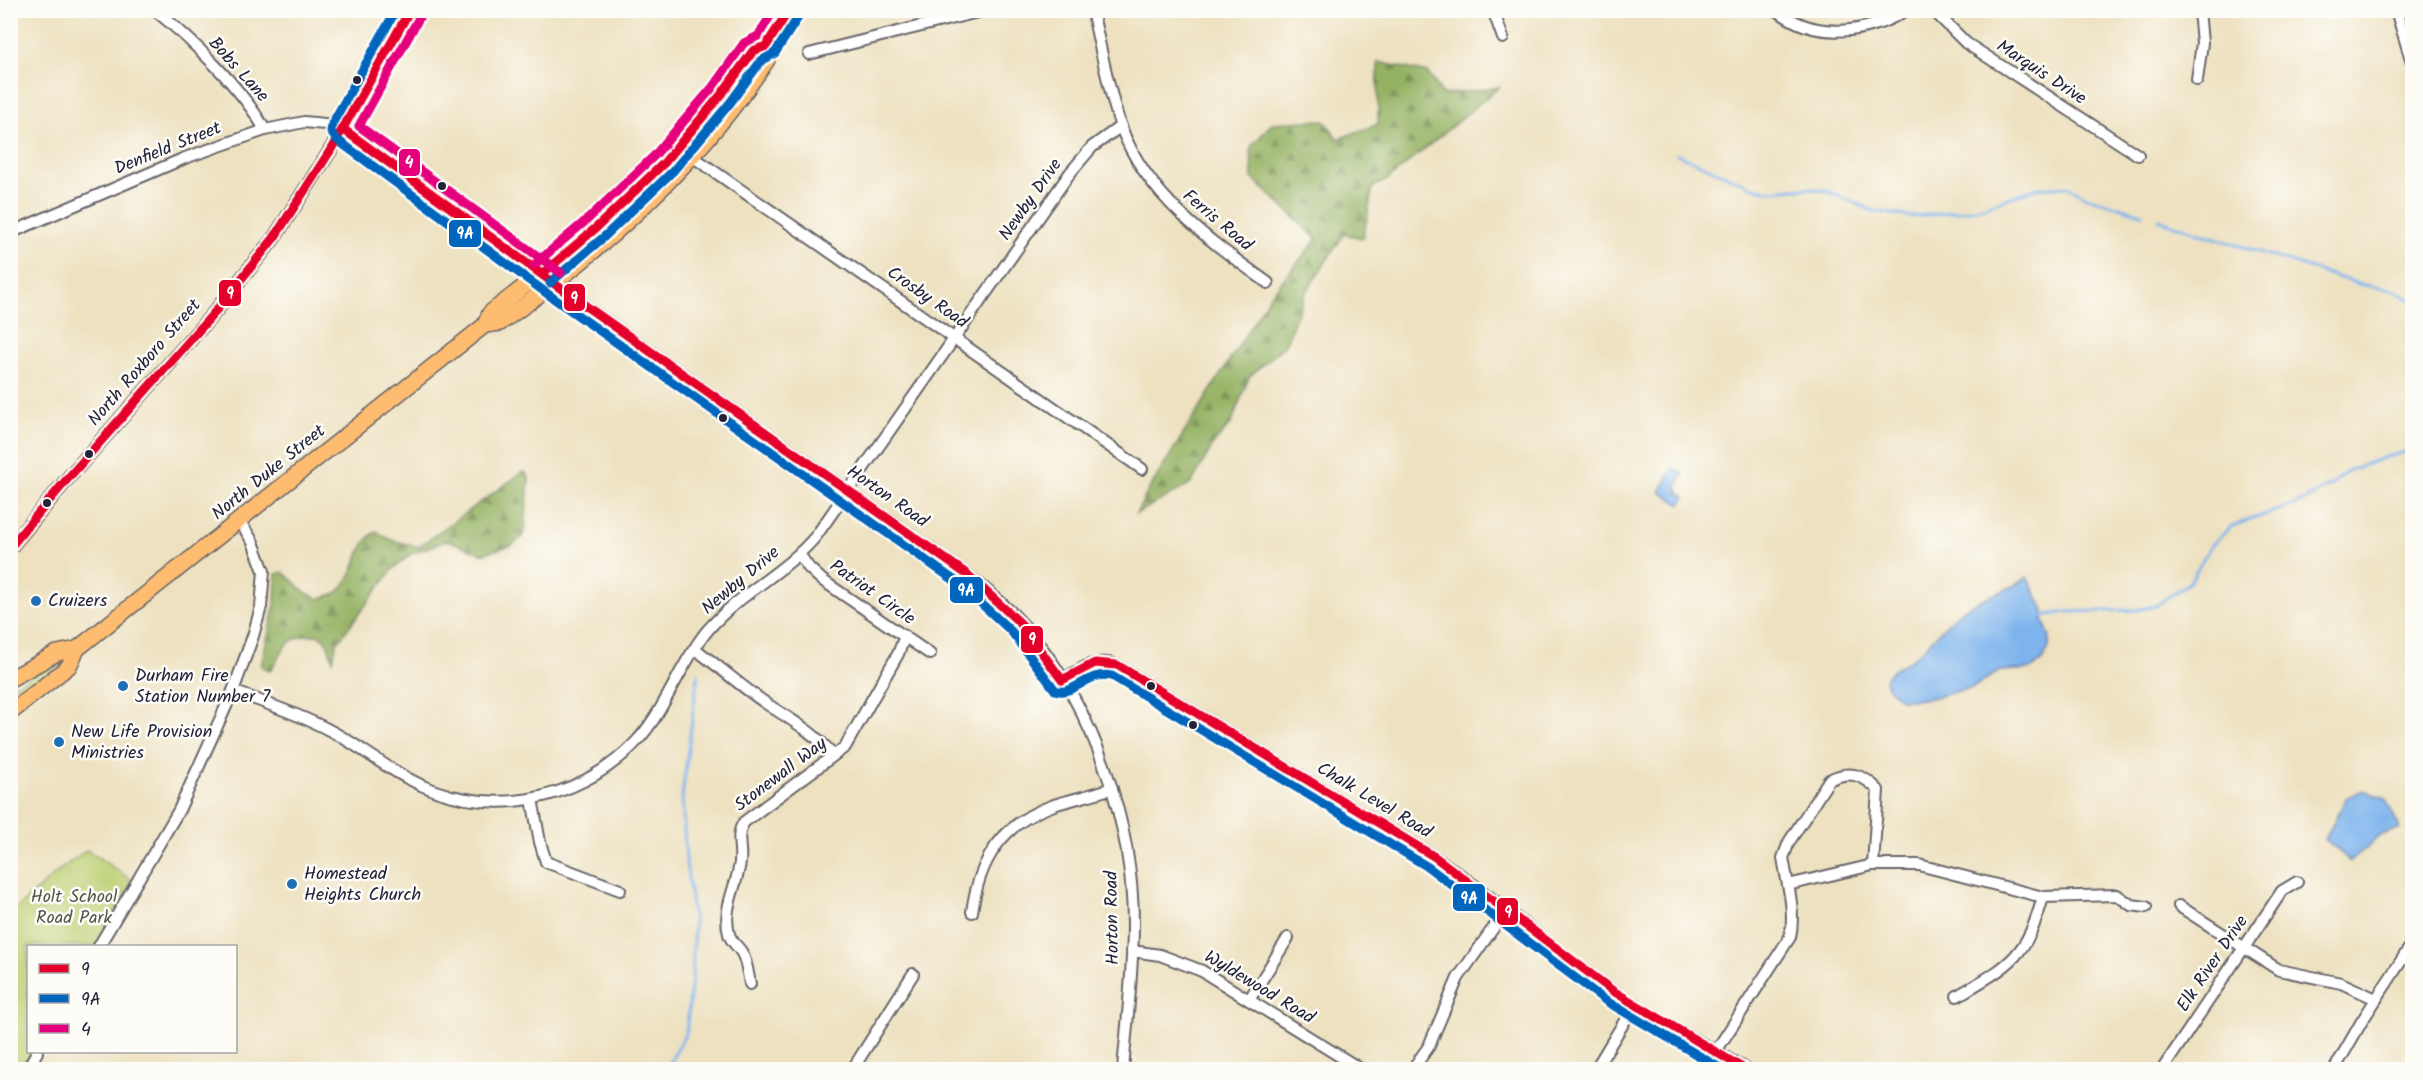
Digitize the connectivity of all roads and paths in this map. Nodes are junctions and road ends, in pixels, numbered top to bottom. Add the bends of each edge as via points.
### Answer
1 (155, 10) edge
2 (410, 10) edge
3 (789, 10) edge
4 (986, 10) edge
5 (1092, 10) edge
6 (1493, 10) edge
7 (1777, 10) edge
8 (1906, 10) edge
9 (1933, 10) edge
10 (2199, 10) edge
11 (2396, 10) edge
12 (1503, 38) dead end
13 (766, 46) junction
14 (809, 54) dead end
15 (2412, 63) edge
16 (2197, 80) dead end
17 (1121, 126) junction
18 (343, 129) junction
19 (265, 130) junction
20 (2138, 155) dead end
21 (692, 156) junction
22 (10, 233) edge
23 (548, 279) junction
24 (1268, 283) dead end
25 (955, 338) junction
26 (1142, 469) dead end
27 (850, 490) junction
28 (240, 522) junction
29 (10, 548) edge
30 (799, 554) junction
31 (905, 636) junction
32 (76, 649) junction
33 (695, 649) junction
34 (930, 654) dead end
35 (18, 669) edge
36 (10, 679) edge
37 (1062, 680) junction
38 (233, 690) junction
39 (10, 713) edge
40 (833, 755) junction
41 (1112, 788) junction
42 (531, 800) junction
43 (1873, 865) junction
44 (2297, 882) dead end
45 (1788, 885) junction
46 (620, 890) dead end
47 (2043, 897) junction
48 (2180, 906) dead end
49 (2146, 907) dead end
50 (1506, 910) junction
51 (972, 912) dead end
52 (1288, 938) dead end
53 (2412, 944) edge
54 (100, 945) edge
55 (2243, 947) junction
56 (1132, 951) junction
57 (913, 974) dead end
58 (750, 984) dead end
59 (1957, 996) dead end
60 (2376, 999) junction
61 (1250, 1000) junction
62 (1635, 1004) junction
63 (1716, 1051) junction
64 (36, 1053) edge
65 (27, 1070) edge
66 (852, 1070) edge
67 (1123, 1070) edge
68 (1362, 1070) edge
69 (1412, 1070) edge
70 (1595, 1070) edge
71 (1747, 1070) edge
72 (2162, 1070) edge
73 (2334, 1070) edge

1 - 19 street, Bobs Lane via 245,100
2 - 18 main road, North Roxboro Street
3 - 13 highway, North Duke Street
4 - 14 street
5 - 17 street, Ferris Road
6 - 12 street
7 - 8 street via 1804,25 1846,31 1878,25
9 - 20 street, Marquis Drive via 1982,54
10 - 16 street via 2202,43
11 - 15 street
13 - 21 highway, North Duke Street via 767,60 753,81
13 - 23 highway, North Duke Street via 753,51 664,163
17 - 24 street, Ferris Road via 1156,186 1186,220
17 - 25 street, Newby Drive via 1079,161
18 - 19 street, Denfield Street via 304,122
18 - 23 street, Horton Road
18 - 29 main road, North Roxboro Street via 296,206 248,272
19 - 22 street, Denfield Street via 185,158
21 - 23 highway, North Duke Street via 658,193
21 - 25 street, Crosby Road
23 - 27 street, Horton Road
23 - 28 highway, North Duke Street via 500,323 485,325
25 - 26 street, Crosby Road
25 - 27 street, Newby Drive
27 - 30 street, Newby Drive
27 - 37 street, Horton Road via 992,594 1031,633
28 - 32 highway, North Duke Street
28 - 38 street via 259,555 265,579 253,636
30 - 31 street, Patriot Circle via 822,580
30 - 33 street, Newby Drive via 724,613
31 - 34 street, Patriot Circle
31 - 40 street, Stonewall Way via 849,742
32 - 35 highway, North Duke Street via 57,652
32 - 39 highway, North Duke Street via 69,666
33 - 40 street via 770,706 793,718
33 - 42 street, Newby Drive via 649,726 621,756 581,783
35 - 36 highway, North Duke Street
37 - 41 street, Horton Road via 1089,731
37 - 50 street, Chalk Level Road via 1101,660 1117,664 1435,857
38 - 42 street, Newby Drive via 328,729 406,778 435,791 496,803
38 - 54 street via 179,810
40 - 58 street, Stonewall Way via 740,827 741,861 728,907 727,926 729,937 743,956
41 - 51 street via 1055,805 1028,816 1012,828 981,870
41 - 56 street, Horton Road via 1128,856
42 - 46 street via 546,862
43 - 45 street
43 - 45 street via 1878,789 1859,775 1839,775 1830,780 1789,842 1783,858
43 - 47 street via 1919,864
44 - 55 street, Elk River Drive via 2282,891
45 - 63 street via 1793,924 1790,937
47 - 49 street via 2117,895 2131,905
47 - 59 street via 2035,926 2023,948 2003,969
48 - 55 street
50 - 62 street, Chalk Level Road
50 - 69 street via 1458,978 1429,1046
52 - 61 street
53 - 60 street
55 - 60 street via 2279,970 2342,983
55 - 72 street, Elk River Drive
56 - 61 street, Wyldewood Road via 1176,960
56 - 67 street, Horton Road
57 - 66 street
60 - 73 street
61 - 68 street, Wyldewood Road
62 - 63 street, Chalk Level Road
62 - 70 street
63 - 71 street, Chalk Level Road
64 - 65 street

